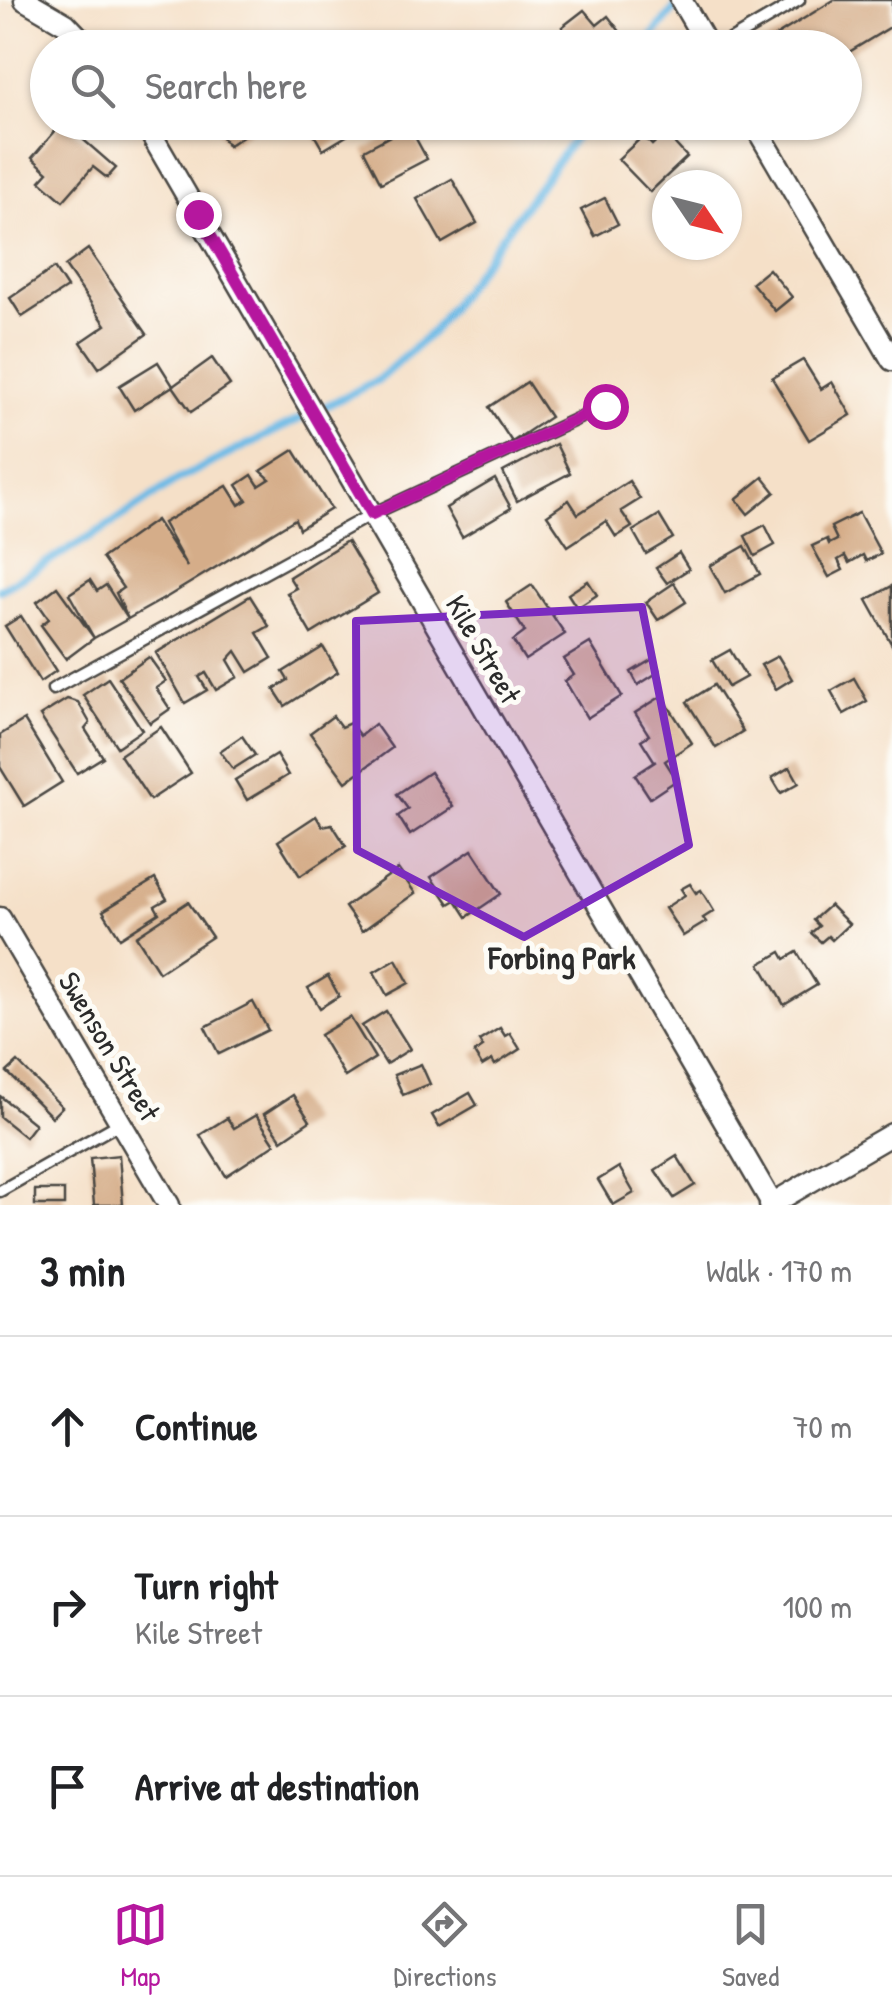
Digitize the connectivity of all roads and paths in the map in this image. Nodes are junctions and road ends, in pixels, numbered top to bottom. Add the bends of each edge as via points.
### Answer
1 (25, 0) edge
2 (681, 0) edge
3 (799, 0) edge
4 (72, 30) edge
5 (698, 30) edge
6 (748, 30) edge
7 (154, 140) edge
8 (764, 140) edge
9 (892, 360) edge
10 (605, 406) dead end
11 (372, 514) junction
12 (53, 690) dead end
13 (0, 918) edge
14 (6, 943) edge
15 (120, 1122) junction
16 (892, 1134) edge
17 (0, 1191) edge
18 (169, 1205) edge
19 (772, 1205) edge

1 - 4 street
2 - 5 street
3 - 6 lane
7 - 11 street, Kile Street
8 - 9 street
10 - 11 lane
11 - 12 lane
11 - 19 street, Kile Street
13 - 14 street, Swenson Street
14 - 15 street, Swenson Street
15 - 17 lane
15 - 18 street, Swenson Street
16 - 19 street

